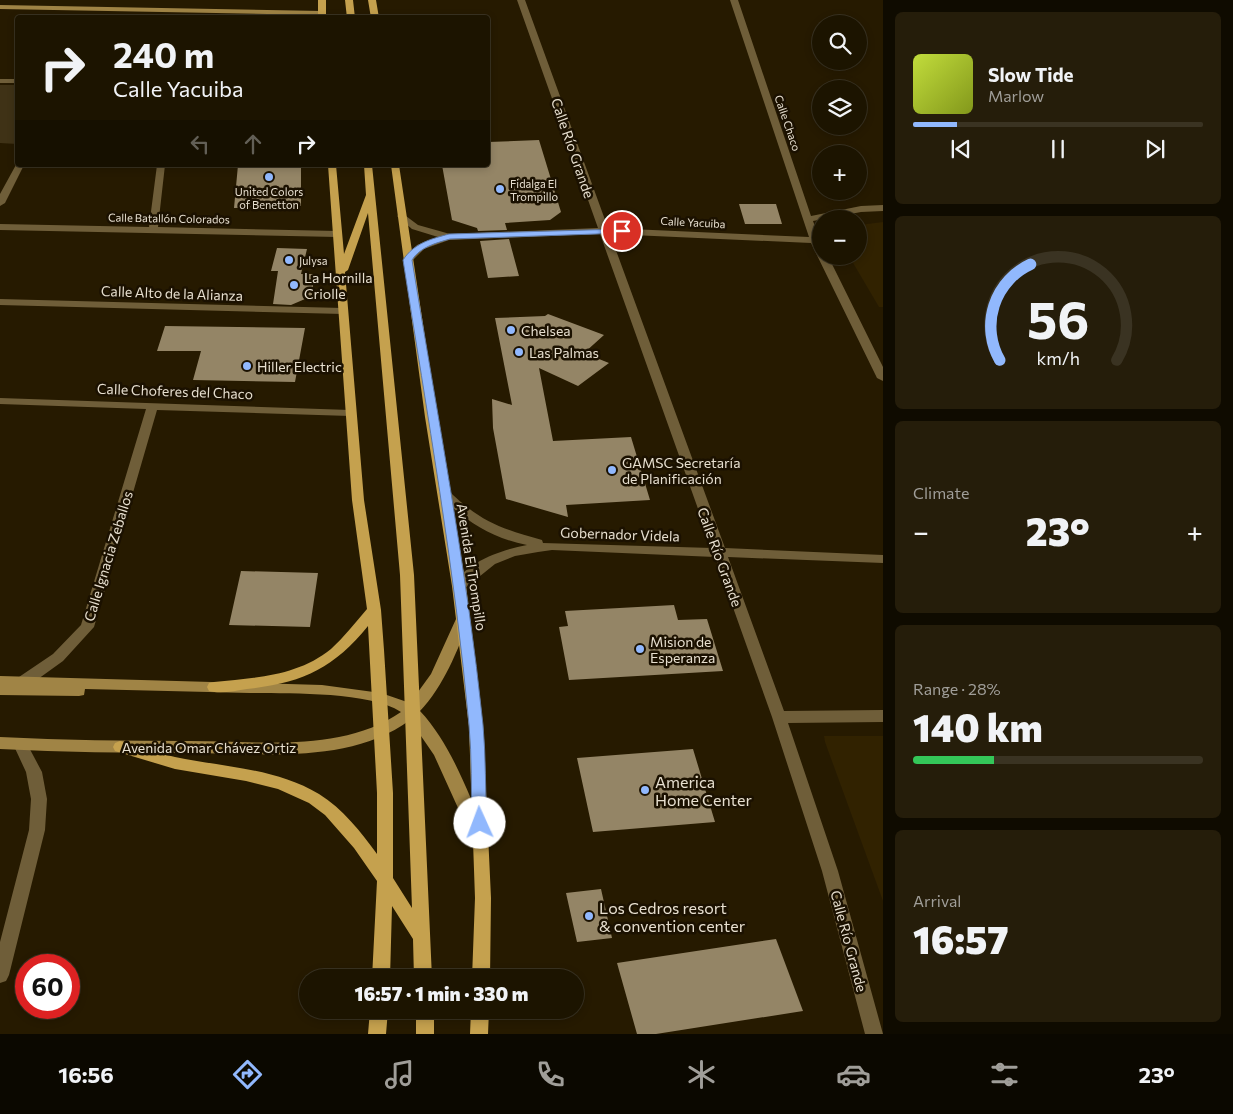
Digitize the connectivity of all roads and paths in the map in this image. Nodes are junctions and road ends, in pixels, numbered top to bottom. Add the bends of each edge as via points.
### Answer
1 (61, 0) edge
2 (349, 0) edge
3 (372, 0) edge
4 (521, 0) edge
5 (734, 0) edge
6 (322, 2) edge
7 (303, 4) dead end
8 (312, 4) dead end
9 (0, 7) edge
10 (322, 15) edge
11 (351, 15) edge
12 (374, 15) edge
13 (0, 81) edge
14 (15, 81) edge
15 (19, 167) edge
16 (161, 167) edge
17 (332, 167) edge
18 (368, 167) edge
19 (395, 167) edge
20 (371, 192) junction
21 (0, 203) edge
22 (883, 208) edge
23 (402, 216) junction
24 (808, 219) junction
25 (0, 227) edge
26 (152, 230) junction
27 (602, 230) junction
28 (812, 231) edge
29 (337, 234) junction
30 (449, 237) junction
31 (812, 240) edge
32 (408, 260) junction
33 (827, 265) edge
34 (341, 274) junction
35 (0, 302) edge
36 (343, 311) junction
37 (883, 378) edge
38 (0, 400) edge
39 (153, 405) junction
40 (350, 413) junction
41 (443, 492) junction
42 (552, 546) junction
43 (718, 552) junction
44 (883, 559) edge
45 (459, 586) junction
46 (374, 610) junction
47 (463, 619) junction
48 (0, 681) edge
49 (24, 681) junction
50 (126, 684) junction
51 (214, 687) junction
52 (0, 690) edge
53 (380, 698) junction
54 (411, 711) junction
55 (883, 716) edge
56 (778, 717) junction
57 (381, 730) junction
58 (0, 743) edge
59 (20, 744) junction
60 (120, 747) junction
61 (480, 838) junction
62 (385, 881) junction
63 (422, 940) junction
64 (381, 969) edge
65 (423, 969) edge
66 (481, 969) edge
67 (0, 975) edge
68 (378, 1019) edge
69 (425, 1019) edge
70 (480, 1019) edge
71 (377, 1034) edge
72 (426, 1034) edge
73 (480, 1034) edge
74 (874, 1034) edge

1 - 7 main road
2 - 11 main road
3 - 12 main road
4 - 27 street, Calle Río Grande
5 - 24 street, Calle Chaco
6 - 8 main road
6 - 10 main road
9 - 10 main road
13 - 14 street
15 - 21 street
16 - 26 street
17 - 29 main road
18 - 20 main road
19 - 23 main road, Avenida El Trompillo
20 - 34 main road
20 - 54 main road via 408,575
22 - 24 street
23 - 30 street, Calle Yacuiba via 425,231
23 - 32 main road, Avenida El Trompillo
24 - 28 street, Calle Chaco
25 - 26 street, Calle Batallón Colorados
26 - 29 street, Calle Batallón Colorados
27 - 30 street, Calle Yacuiba
27 - 31 street, Calle Yacuiba
27 - 43 street, Calle Río Grande
29 - 34 main road
30 - 32 street, Calle Yacuiba via 427,243
32 - 41 main road, Avenida El Trompillo
33 - 37 street, Calle Chaco
34 - 36 main road
35 - 36 street, Calle Alto de la Alianza
36 - 40 main road
38 - 39 street, Calle Choferes del Chaco
39 - 40 street, Calle Choferes del Chaco
39 - 49 street, Calle Ignacia Zeballos via 87,628 53,663
40 - 46 main road via 358,500
41 - 42 street, Gobernador Videla via 461,511 486,528 517,540
41 - 45 main road, Avenida El Trompillo
42 - 43 street, Gobernador Videla
42 - 45 street, Gobernador Videla via 498,556 475,569
43 - 44 street, Gobernador Videla
43 - 56 street, Calle Río Grande
45 - 47 main road, Avenida El Trompillo
46 - 51 main road via 323,662 295,675 263,683
46 - 53 main road
47 - 54 main road, Avenida Omar Chávez Ortiz via 444,666
47 - 61 main road, Avenida El Trompillo via 476,727
48 - 49 main road
49 - 50 main road
50 - 51 main road
50 - 52 main road via 98,691
51 - 53 main road via 322,690
53 - 54 main road
53 - 57 main road
54 - 57 main road, Avenida Omar Chávez Ortiz
54 - 61 main road via 442,756
54 - 63 main road
55 - 56 street
56 - 74 street, Calle Río Grande via 830,871
57 - 60 main road, Avenida Omar Chávez Ortiz via 318,745
57 - 62 main road
58 - 59 main road, Avenida Omar Chávez Ortiz
59 - 60 main road, Avenida Omar Chávez Ortiz
59 - 67 street via 34,772 39,799 37,830
60 - 62 main road via 174,763 266,778 314,798 351,832
61 - 66 main road, Avenida El Trompillo
62 - 63 main road
62 - 64 main road
63 - 65 main road
68 - 71 main road
69 - 72 main road
70 - 73 main road

